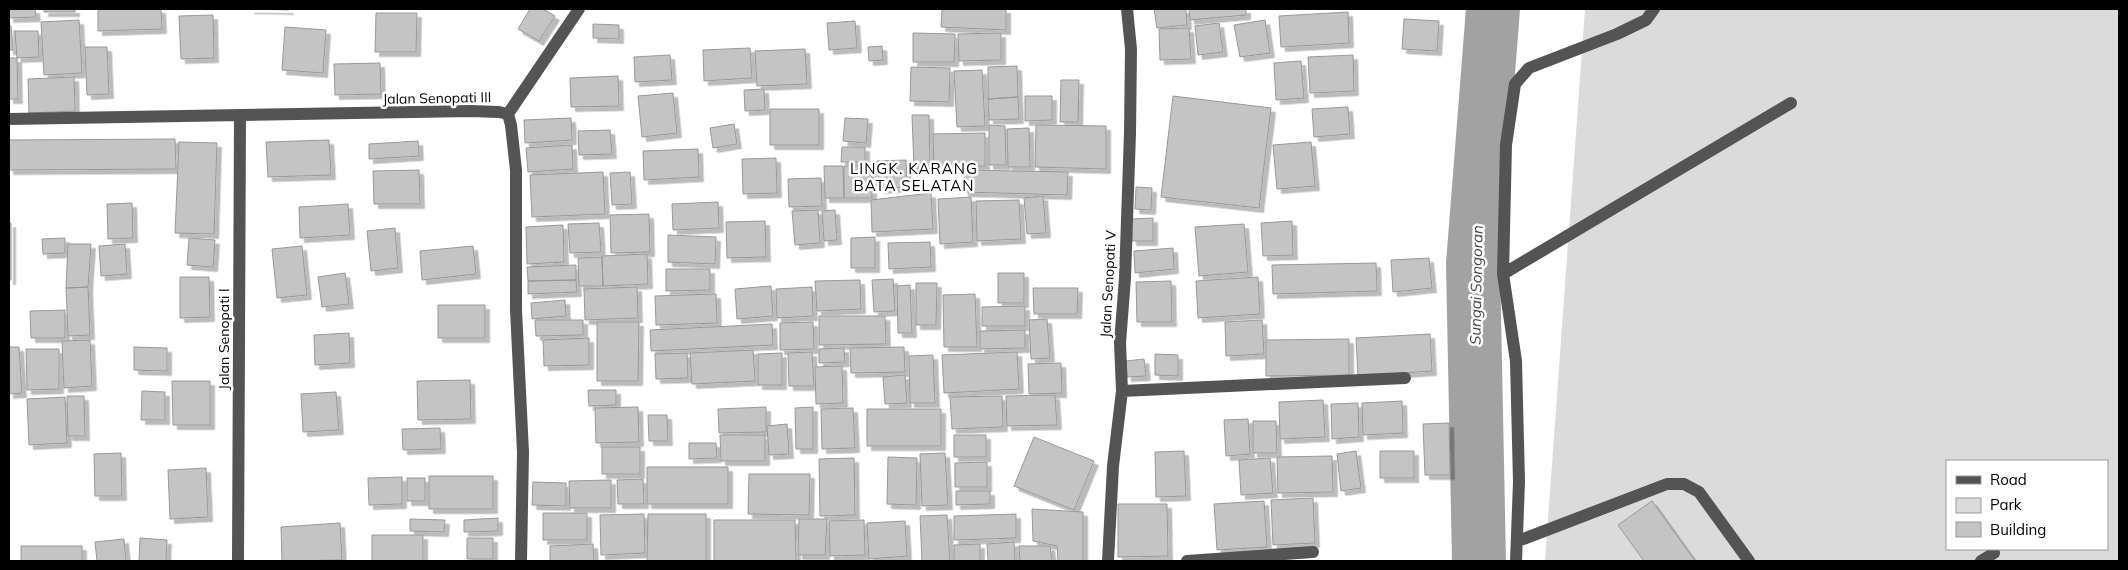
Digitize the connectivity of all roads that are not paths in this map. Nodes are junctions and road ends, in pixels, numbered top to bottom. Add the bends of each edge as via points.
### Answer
1 (579, 9) edge
2 (1127, 9) edge
3 (1654, 9) edge
4 (1791, 103) dead end
5 (508, 114) junction
6 (240, 117) junction
7 (9, 119) edge
8 (1503, 274) junction
9 (1405, 378) dead end
10 (1122, 391) junction
11 (1518, 541) junction
12 (1312, 552) dead end
13 (1994, 553) dead end
14 (238, 561) edge
15 (521, 561) edge
16 (1108, 561) edge
17 (1187, 561) edge
18 (1516, 561) edge
19 (1749, 561) edge
20 (1981, 561) edge

1 - 5 street
2 - 10 street, Jalan Senopati V via 1130,133 1120,343
3 - 8 street via 1646,20 1529,68 1514,84 1506,145
4 - 8 street
5 - 6 street, Jalan Senopati III via 471,111
5 - 15 street, Jalan Senopati III via 516,170
6 - 7 street, Jalan Senopati III
6 - 14 street, Jalan Senopati I
8 - 11 street via 1516,361
9 - 10 street
10 - 16 street, Jalan Senopati V via 1113,466
11 - 18 street
11 - 19 street via 1667,484 1678,484 1699,492
12 - 17 street
13 - 20 street

